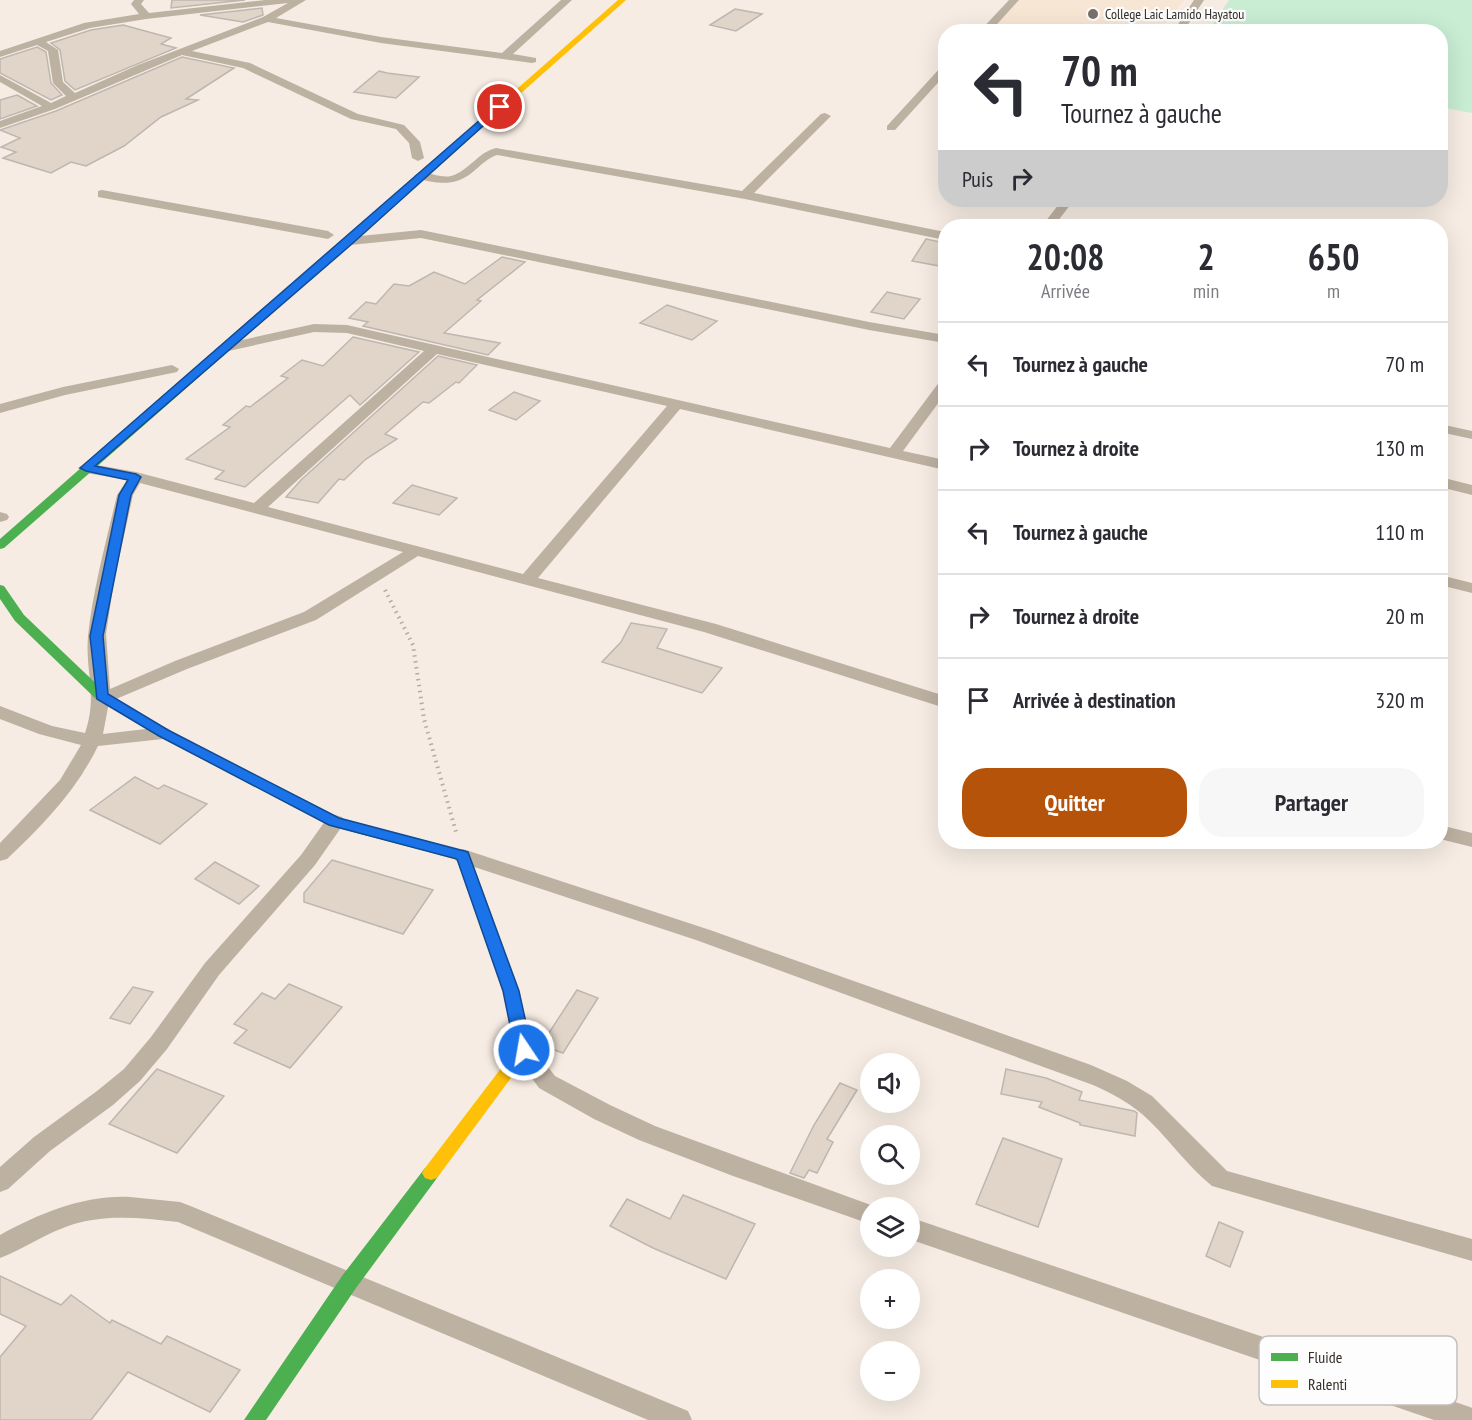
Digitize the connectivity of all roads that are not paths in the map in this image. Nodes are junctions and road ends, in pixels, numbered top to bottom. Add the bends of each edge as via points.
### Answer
1 (139, 0) edge
2 (243, 0) edge
3 (292, 0) edge
4 (301, 0) edge
5 (567, 0) edge
6 (602, 0) edge
7 (622, 0) edge
8 (1014, 0) edge
9 (1200, 0) edge
10 (258, 4) junction
11 (146, 16) junction
12 (267, 19) junction
13 (992, 24) edge
14 (1184, 24) edge
15 (558, 37) dead end
16 (37, 41) junction
17 (0, 42) edge
18 (17, 48) junction
19 (181, 52) junction
20 (0, 54) edge
21 (505, 56) junction
22 (537, 56) joint
23 (515, 75) dead end
24 (938, 77) edge
25 (0, 78) edge
26 (73, 97) junction
27 (51, 107) junction
28 (825, 116) dead end
29 (0, 125) edge
30 (891, 128) dead end
31 (418, 158) dead end
32 (420, 176) junction
33 (102, 195) dead end
34 (745, 195) junction
35 (1063, 207) edge
36 (1053, 219) edge
37 (332, 231) joint
38 (938, 235) edge
39 (350, 241) junction
40 (310, 250) dead end
41 (938, 338) edge
42 (224, 348) junction
43 (434, 349) junction
44 (176, 365) joint
45 (148, 390) dead end
46 (938, 393) edge
47 (677, 404) junction
48 (0, 409) edge
49 (1448, 430) edge
50 (1472, 435) edge
51 (894, 453) junction
52 (938, 463) edge
53 (86, 468) junction
54 (136, 477) junction
55 (1448, 484) edge
56 (1472, 490) edge
57 (256, 510) junction
58 (0, 545) edge
59 (414, 552) junction
60 (526, 581) junction
61 (1448, 582) edge
62 (1472, 588) edge
63 (0, 589) edge
64 (103, 697) junction
65 (938, 700) edge
66 (0, 712) edge
67 (164, 733) junction
68 (94, 740) junction
69 (334, 822) junction
70 (1448, 834) edge
71 (1472, 840) edge
72 (0, 854) edge
73 (463, 856) junction
74 (524, 1050) junction
75 (506, 1074) junction
76 (547, 1082) junction
77 (0, 1182) edge
78 (860, 1210) edge
79 (920, 1232) edge
80 (0, 1247) edge
81 (1472, 1250) edge
82 (349, 1282) junction
83 (1259, 1348) edge
84 (1426, 1405) edge
85 (254, 1420) edge
86 (679, 1420) edge
87 (1470, 1420) edge

1 - 11 street via 136,4
2 - 10 street
3 - 10 street
4 - 12 street
5 - 21 street
6 - 15 main road
7 - 32 main road
8 - 13 street
9 - 14 street
10 - 11 street
11 - 16 street via 88,26
12 - 19 street
12 - 21 street
16 - 18 street
16 - 26 street via 53,50 58,83
17 - 18 street
18 - 20 street
19 - 26 street
19 - 31 street via 246,65 355,117 400,127 414,142
21 - 22 street
22 - 23 main road
24 - 30 street
25 - 27 street
26 - 27 street
27 - 29 street
28 - 34 street
32 - 34 street via 456,179 486,153 496,151
32 - 39 main road
33 - 37 street
34 - 38 street
35 - 36 street
37 - 40 main road
39 - 41 street via 421,234
39 - 42 main road
42 - 43 street via 314,328 347,329
42 - 53 main road
43 - 47 street
43 - 57 street
44 - 45 main road
44 - 48 street
46 - 51 street
47 - 51 street
47 - 60 street
49 - 50 street
51 - 52 street
53 - 54 street
53 - 58 main road
54 - 57 street
54 - 64 street via 125,495 96,636
55 - 56 street
57 - 59 street
59 - 60 street
59 - 64 street via 310,616
60 - 65 street via 710,628
61 - 62 street
63 - 64 main road via 19,618
64 - 67 main road
64 - 68 street
66 - 68 street via 59,734
67 - 68 street
67 - 69 main road
68 - 72 street via 80,767 40,817
69 - 73 main road
69 - 77 street via 308,860 212,969 132,1075 42,1143
70 - 71 street
73 - 74 main road via 511,991
73 - 81 street via 703,935 1083,1071 1127,1091 1151,1109 1195,1158 1220,1179
74 - 75 main road
74 - 76 street
75 - 76 street
75 - 82 main road
76 - 78 street via 647,1133
79 - 83 street
80 - 82 street via 39,1225 74,1213 114,1207 180,1212
82 - 85 main road
82 - 86 street
84 - 87 street

